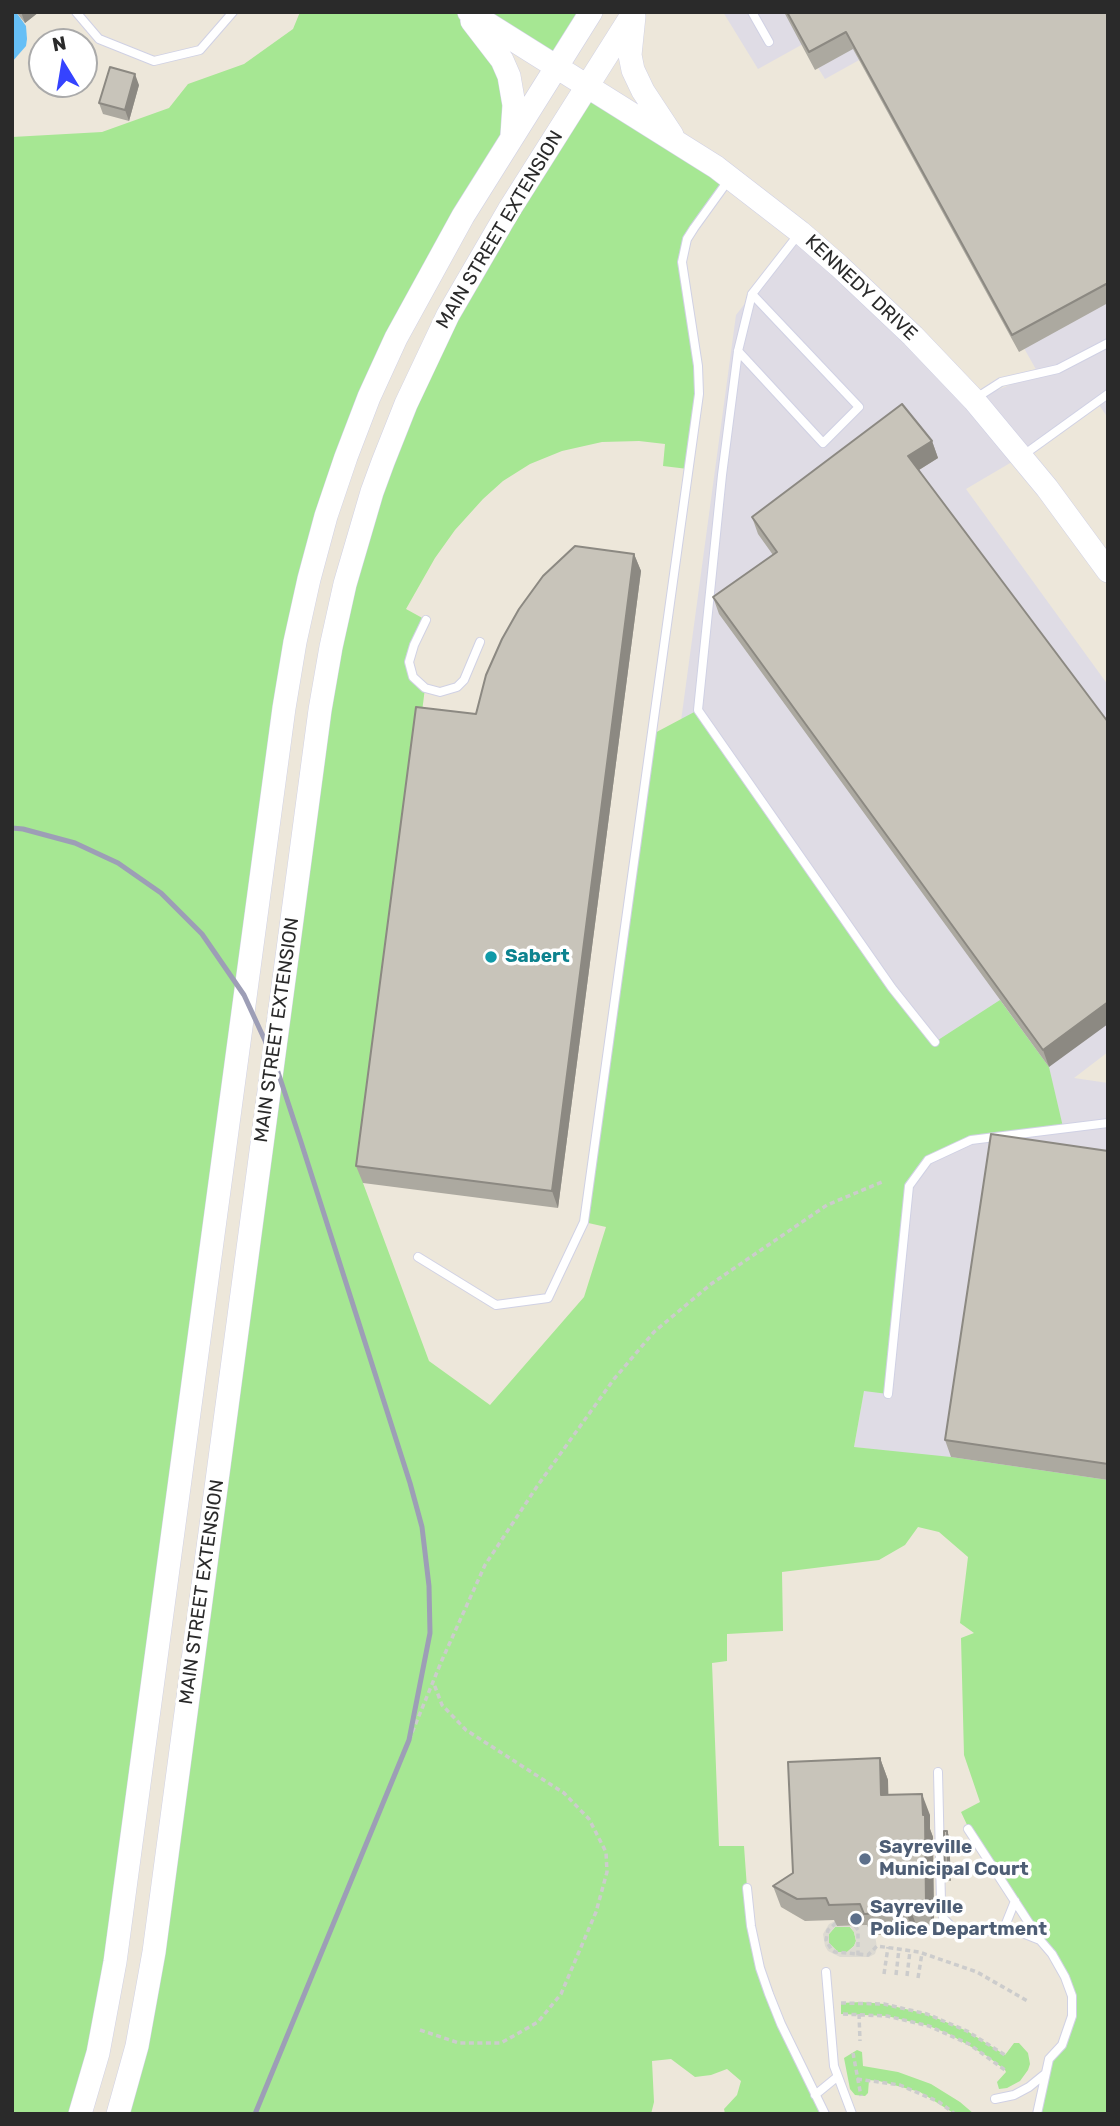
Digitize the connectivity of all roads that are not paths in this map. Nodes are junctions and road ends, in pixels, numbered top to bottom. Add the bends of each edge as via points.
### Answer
1 (76, 12) edge
2 (233, 12) edge
3 (467, 12) edge
4 (591, 12) edge
5 (634, 12) edge
6 (752, 12) edge
7 (769, 42) dead end
8 (558, 67) junction
9 (587, 86) junction
10 (512, 139) junction
11 (675, 141) junction
12 (730, 178) junction
13 (800, 232) junction
14 (752, 294) junction
15 (1108, 343) edge
16 (738, 351) junction
17 (1108, 394) edge
18 (974, 400) junction
19 (1022, 456) junction
20 (1108, 571) edge
21 (426, 620) dead end
22 (480, 642) dead end
23 (935, 1042) dead end
24 (1108, 1123) edge
25 (418, 1257) dead end
26 (888, 1394) dead end
27 (938, 1772) dead end
28 (968, 1829) dead end
29 (747, 1888) dead end
30 (1015, 1901) junction
31 (1005, 1926) junction
32 (1040, 1940) junction
33 (826, 1972) dead end
34 (1045, 2074) junction
35 (837, 2077) junction
36 (815, 2095) junction
37 (995, 2099) dead end
38 (851, 2112) edge
39 (80, 2114) edge
40 (118, 2114) edge
41 (825, 2114) edge
42 (1037, 2114) edge

1 - 2 lane via 99,39 154,61 200,50
3 - 8 main road, KENNEDY DRIVE
3 - 10 main road via 509,76 514,105
4 - 8 main road, MAIN STREET EXTENSION
5 - 9 main road, MAIN STREET EXTENSION
5 - 11 main road via 633,70
6 - 7 lane
8 - 9 main road, KENNEDY DRIVE
8 - 10 main road, MAIN STREET EXTENSION
9 - 11 main road, KENNEDY DRIVE
9 - 40 main road, MAIN STREET EXTENSION via 495,232 434,344 376,482 338,615 320,710 153,1952 137,2046
10 - 39 main road, MAIN STREET EXTENSION via 445,248 382,367 336,487 302,610 282,721 115,1962 98,2053
11 - 12 main road, KENNEDY DRIVE
12 - 13 main road, KENNEDY DRIVE
12 - 25 lane via 694,228 682,262 699,394 584,1222 548,1298 496,1305
13 - 14 lane
13 - 18 main road, KENNEDY DRIVE via 878,301
14 - 16 lane
14 - 16 lane via 859,407 823,443
15 - 18 lane via 1058,369 1001,382
16 - 23 lane via 698,710 892,988
17 - 19 lane
18 - 19 main road, KENNEDY DRIVE
19 - 20 main road, KENNEDY DRIVE
21 - 22 lane via 409,662 412,677 425,688 457,687
24 - 26 lane via 971,1140 928,1160 909,1186
27 - 31 lane via 943,1918 957,1932 978,1934
28 - 30 lane
29 - 36 lane via 760,1968
30 - 31 lane
30 - 32 lane
31 - 32 lane
32 - 34 lane via 1072,1996 1072,2016 1062,2045 1049,2059
33 - 35 lane
34 - 37 lane via 1014,2095
34 - 42 lane
35 - 36 lane
35 - 38 lane
36 - 41 lane

